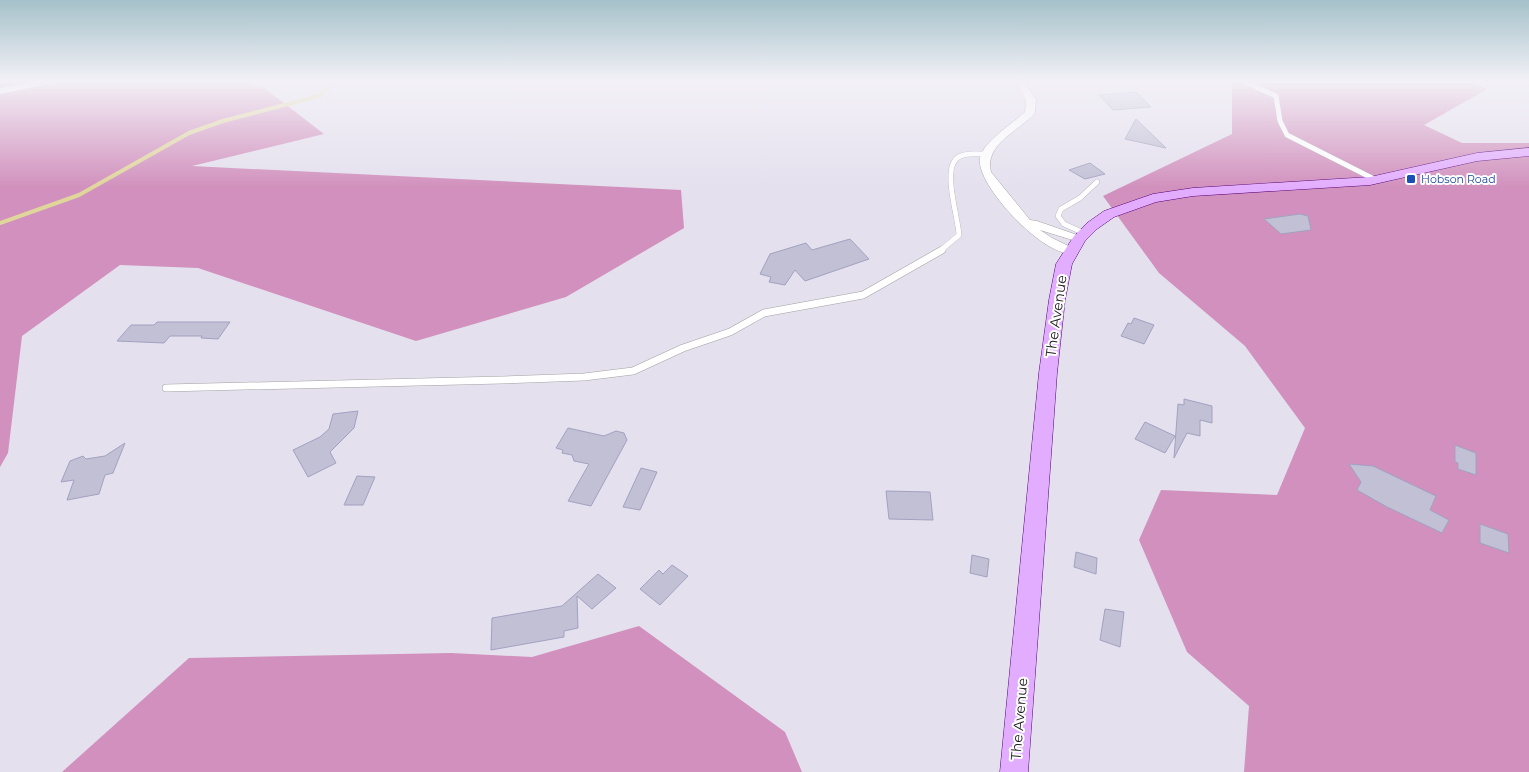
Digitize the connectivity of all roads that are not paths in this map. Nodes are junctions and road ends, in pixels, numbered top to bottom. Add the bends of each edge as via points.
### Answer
1 (1025, 116) edge
2 (1279, 116) edge
3 (1529, 152) edge
4 (986, 154) junction
5 (1376, 180) junction
6 (1097, 182) dead end
7 (1078, 241) junction
8 (166, 388) dead end
9 (1014, 772) edge

1 - 4 street via 994,142
2 - 5 lane via 1287,135
3 - 5 street via 1477,158
4 - 7 street via 986,172 1034,232 1044,238
4 - 8 lane via 965,154 951,164 949,175 960,225 959,235 940,251 863,295 764,313 730,332 683,348 633,371 584,377
5 - 7 street via 1193,192 1153,198 1109,214
6 - 7 lane via 1080,198 1061,209 1058,216
7 - 9 street, The Avenue via 1060,279 1048,373

